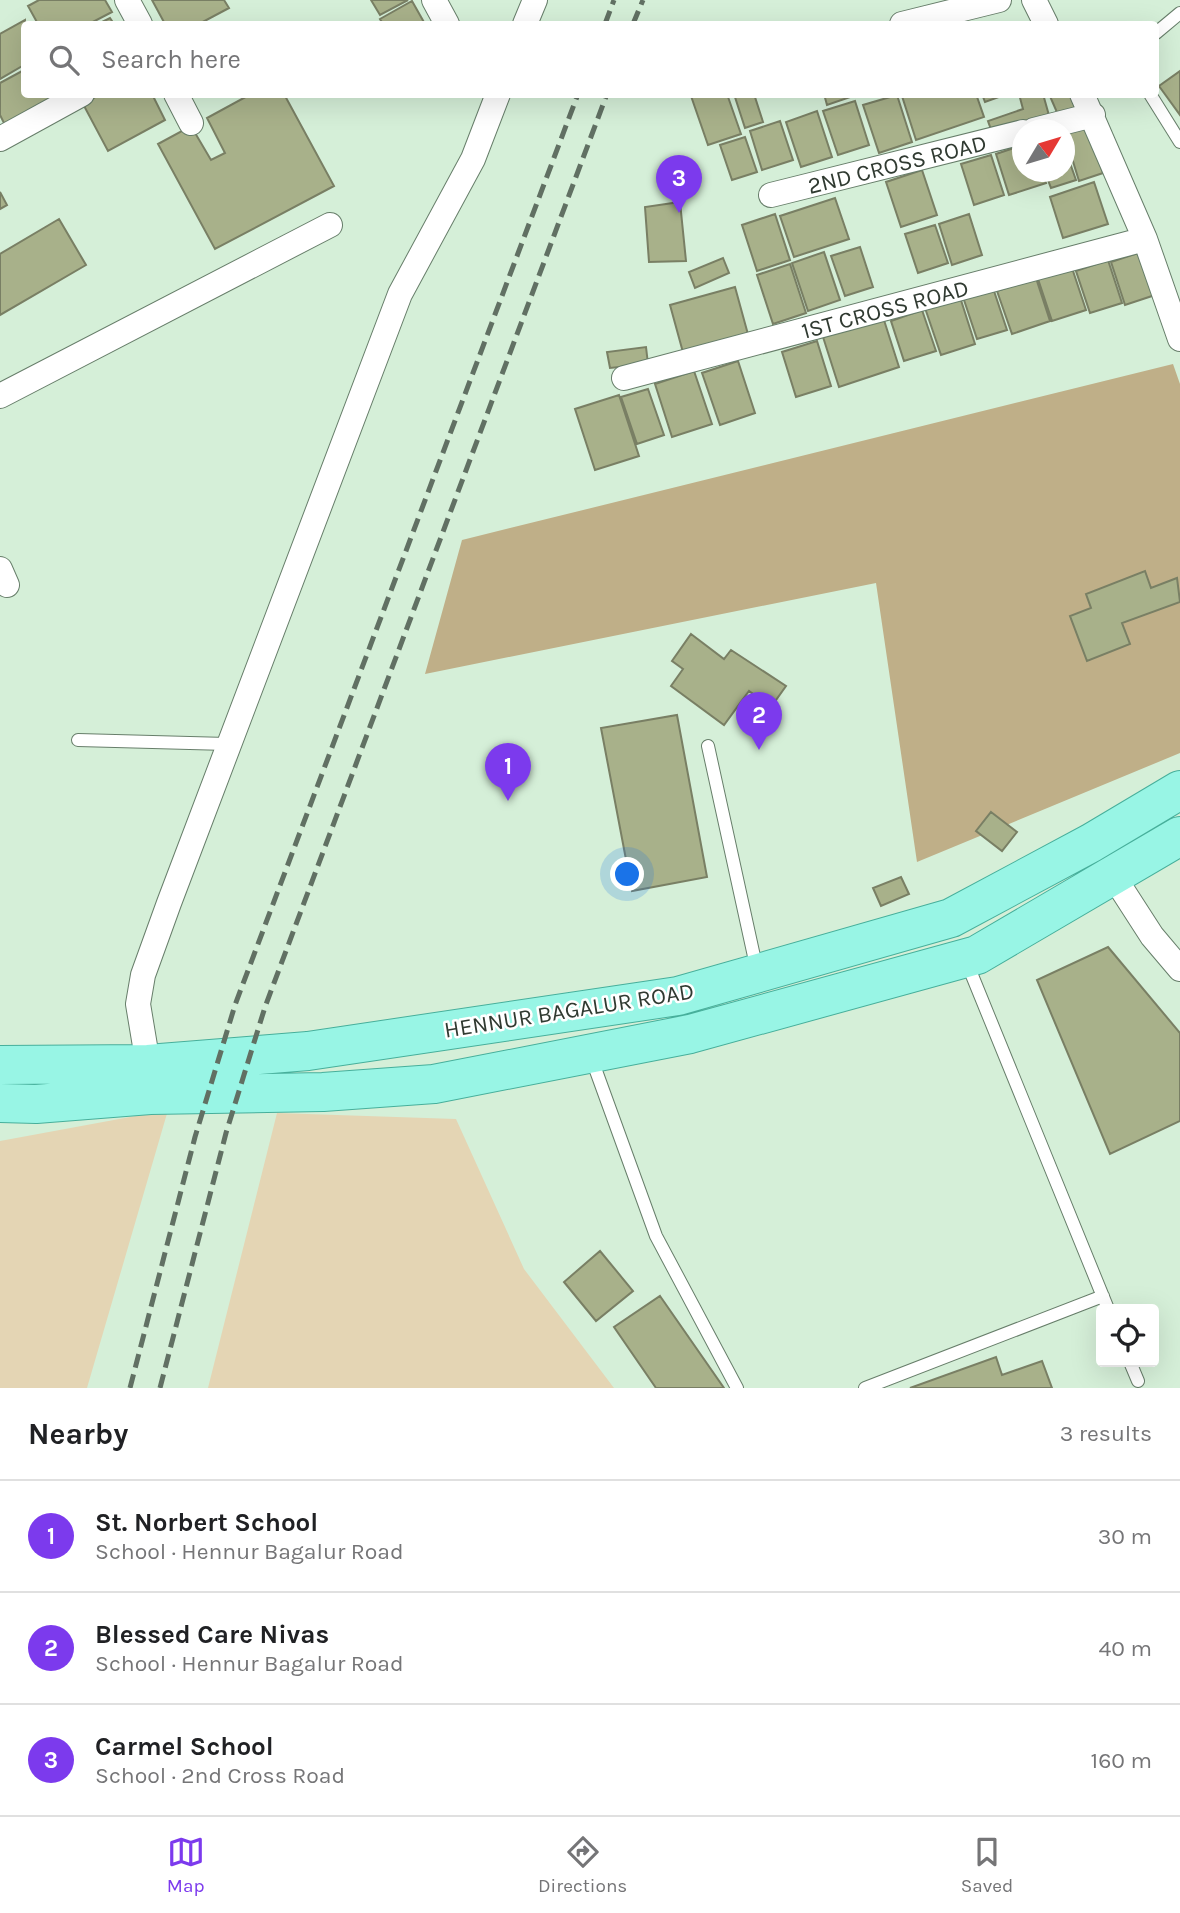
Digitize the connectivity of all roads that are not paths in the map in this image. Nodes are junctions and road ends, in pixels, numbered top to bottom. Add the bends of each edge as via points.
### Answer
1 (127, 0) edge
2 (434, 0) edge
3 (535, 0) edge
4 (999, 0) edge
5 (1034, 0) edge
6 (1180, 13) edge
7 (138, 21) edge
8 (445, 21) edge
9 (526, 21) edge
10 (914, 21) edge
11 (1044, 21) edge
12 (1159, 30) edge
13 (75, 98) edge
14 (178, 98) edge
15 (496, 98) edge
16 (1152, 98) edge
17 (1087, 105) edge
18 (1057, 119) edge
19 (191, 123) dead end
20 (1012, 135) edge
21 (0, 139) edge
22 (1180, 142) edge
23 (771, 195) dead end
24 (330, 225) dead end
25 (1145, 239) junction
26 (1180, 338) edge
27 (624, 378) dead end
28 (0, 396) edge
29 (78, 740) dead end
30 (227, 744) junction
31 (708, 746) dead end
32 (1180, 790) edge
33 (1180, 836) edge
34 (1112, 874) junction
35 (965, 958) junction
36 (1180, 969) edge
37 (758, 974) junction
38 (590, 1054) junction
39 (0, 1065) edge
40 (149, 1065) junction
41 (0, 1103) edge
42 (1103, 1296) junction
43 (1106, 1304) edge
44 (1132, 1367) edge
45 (1138, 1381) dead end
46 (737, 1388) edge
47 (865, 1388) edge

1 - 7 street
2 - 8 street
3 - 9 street
4 - 10 street
5 - 11 street
6 - 12 lane
13 - 21 street
14 - 19 street
15 - 30 street via 473,159 400,294
16 - 22 lane
17 - 18 street
17 - 25 street
20 - 23 street, 2ND CROSS ROAD
24 - 28 street
25 - 26 street
25 - 27 street, 1ST CROSS ROAD
29 - 30 lane
30 - 40 street via 143,975 138,1004
31 - 37 lane
32 - 37 main road, HENNUR BAGALUR ROAD via 951,918
33 - 34 main road, HENNUR BAGALUR ROAD
34 - 35 main road, HENNUR BAGALUR ROAD
34 - 36 street via 1152,936
35 - 38 main road, HENNUR BAGALUR ROAD via 691,1034
35 - 42 lane
37 - 40 main road, HENNUR BAGALUR ROAD via 678,996 307,1051
38 - 41 main road, HENNUR BAGALUR ROAD via 425,1084
38 - 46 lane via 656,1236
39 - 40 main road, HENNUR BAGALUR ROAD
42 - 43 lane
42 - 47 lane
44 - 45 lane

